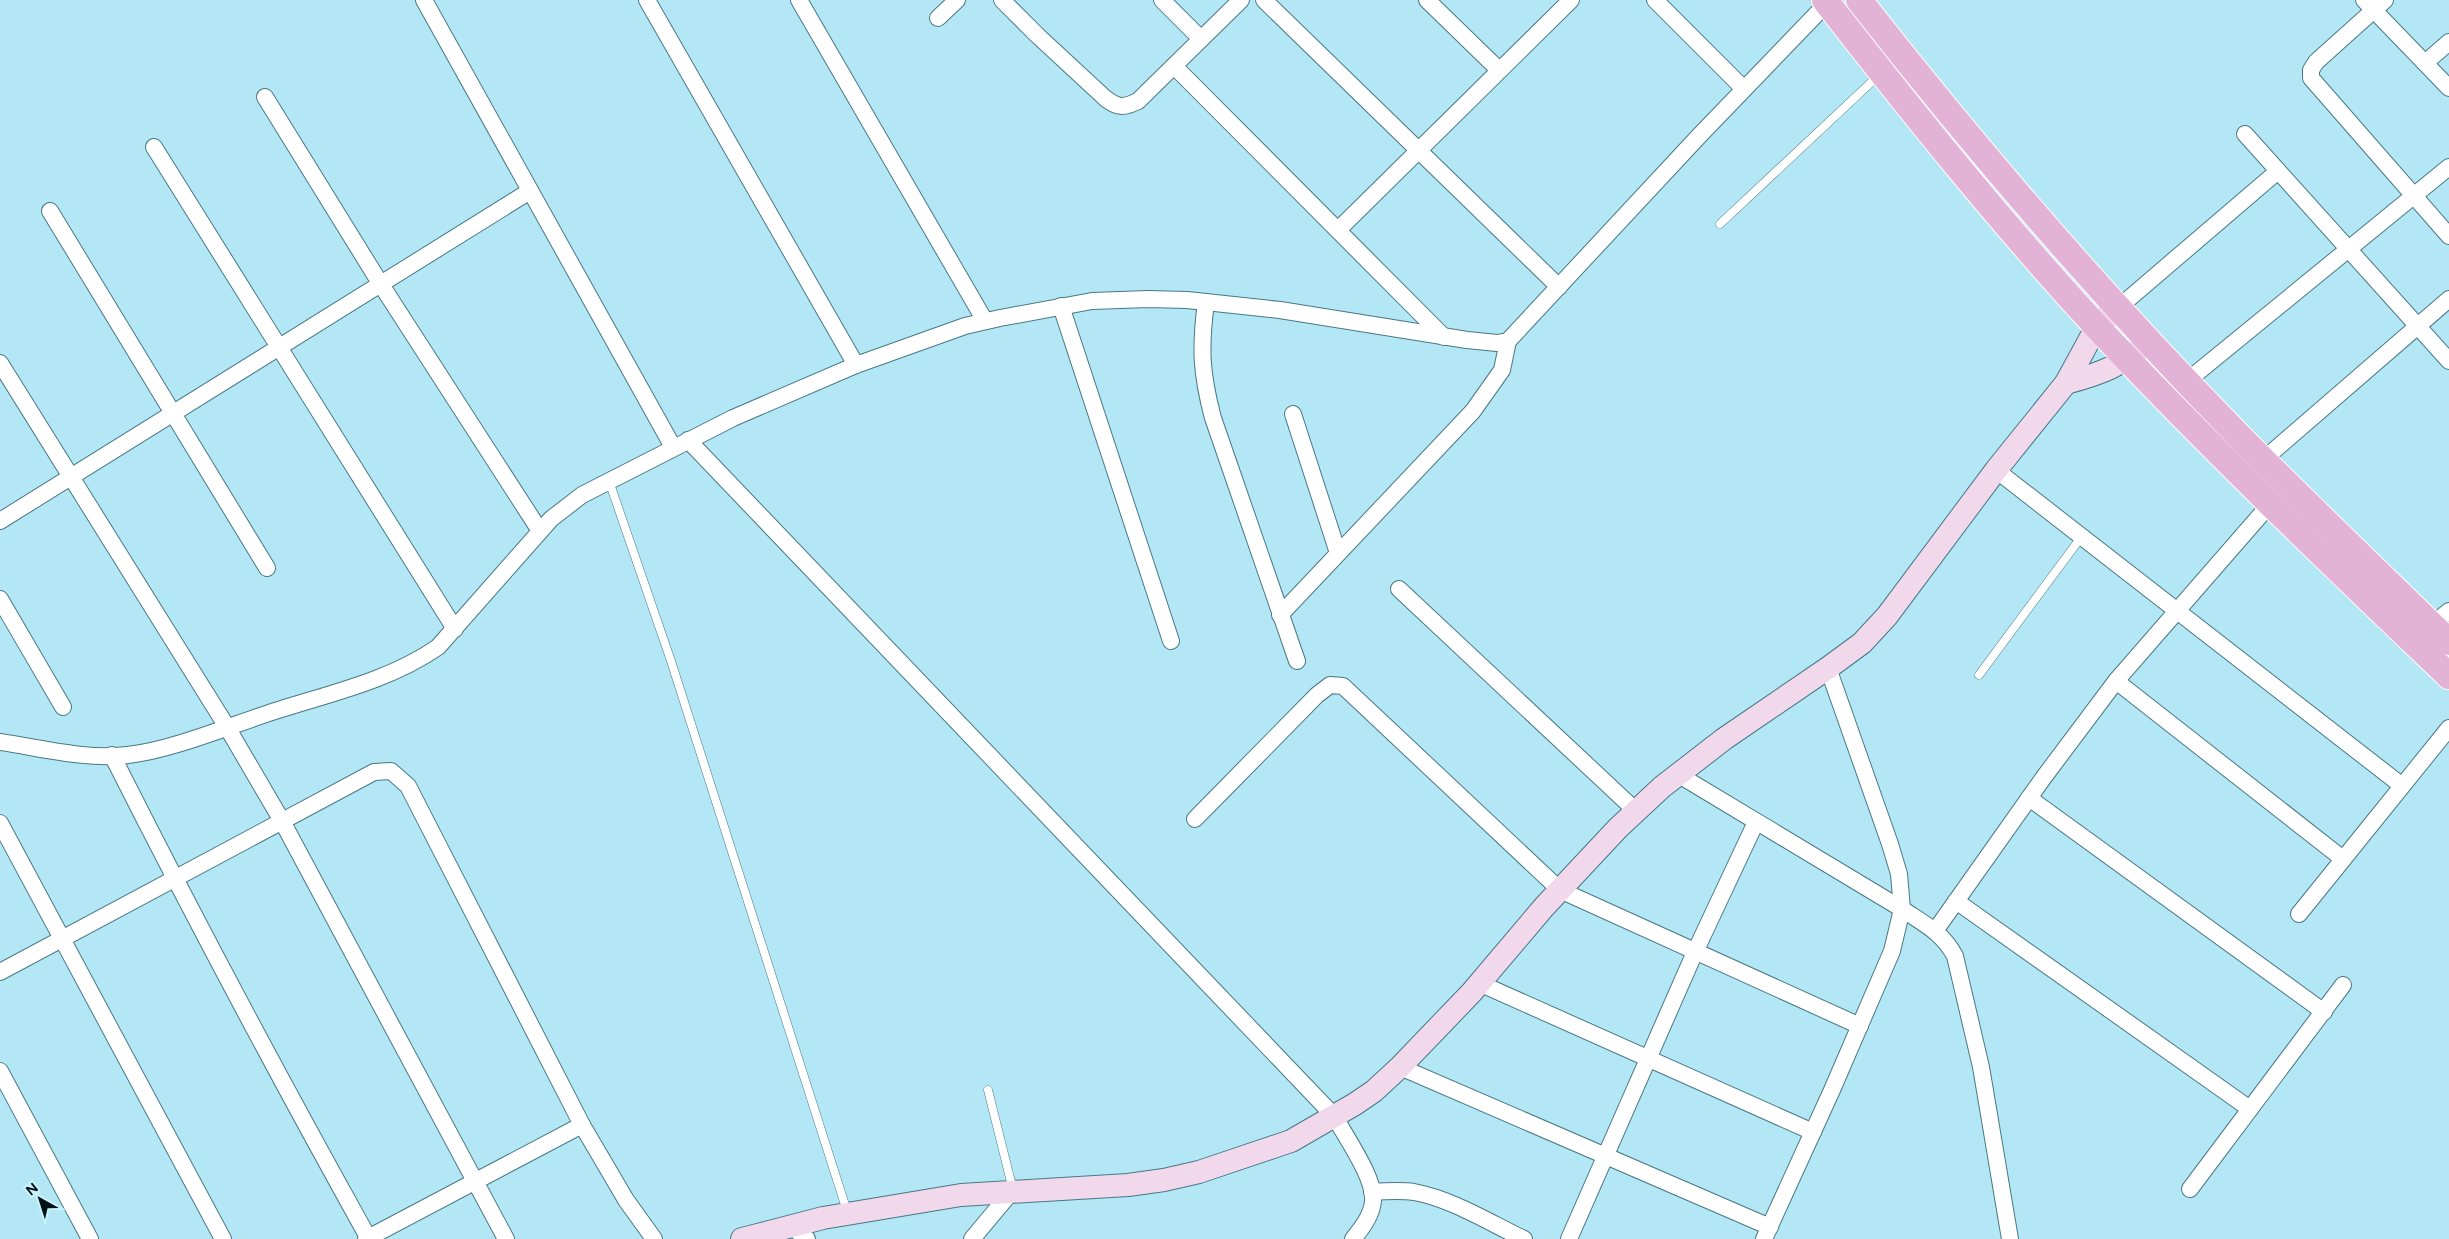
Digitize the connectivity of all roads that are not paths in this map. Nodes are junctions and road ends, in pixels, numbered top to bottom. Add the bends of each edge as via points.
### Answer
1 (424, 0) edge
2 (647, 0) edge
3 (799, 0) edge
4 (957, 0) edge
5 (1002, 0) edge
6 (1162, 0) edge
7 (1242, 0) edge
8 (1264, 0) edge
9 (1427, 0) edge
10 (1571, 0) edge
11 (1655, 0) edge
12 (1859, 0) edge
13 (1827, 1) edge
14 (2374, 3) edge
15 (938, 18) dead end
16 (1201, 39) junction
17 (2449, 42) edge
18 (2425, 64) junction
19 (1174, 66) junction
20 (1499, 70) junction
21 (1882, 72) junction
22 (2449, 88) edge
23 (1744, 89) junction
24 (265, 97) dead end
25 (2245, 134) dead end
26 (154, 147) dead end
27 (1417, 151) junction
28 (2449, 167) edge
29 (2278, 171) junction
30 (530, 191) junction
31 (2413, 196) junction
32 (50, 211) dead end
33 (1720, 224) dead end
34 (1338, 230) junction
35 (2449, 236) edge
36 (2349, 249) junction
37 (380, 283) junction
38 (1559, 287) junction
39 (2449, 299) edge
40 (1206, 302) junction
41 (1061, 306) junction
42 (2118, 308) junction
43 (985, 321) junction
44 (2097, 326) junction
45 (2418, 326) junction
46 (1444, 337) junction
47 (1508, 341) junction
48 (2149, 341) junction
49 (279, 348) junction
50 (2128, 360) junction
51 (2449, 361) edge
52 (0, 363) edge
53 (856, 365) junction
54 (2187, 381) junction
55 (2066, 383) junction
56 (172, 414) junction
57 (1293, 414) dead end
58 (688, 440) junction
59 (673, 447) junction
60 (2263, 460) junction
61 (1996, 470) junction
62 (72, 477) junction
63 (609, 480) junction
64 (2271, 503) junction
65 (0, 521) edge
66 (540, 531) junction
67 (2082, 535) junction
68 (1338, 553) junction
69 (267, 568) dead end
70 (1399, 589) dead end
71 (0, 598) edge
72 (2178, 610) junction
73 (1280, 614) junction
74 (2443, 626) edge
75 (455, 629) junction
76 (1170, 641) dead end
77 (1297, 661) dead end
78 (1828, 668) junction
79 (1979, 675) dead end
80 (2449, 676) edge
81 (2116, 681) junction
82 (63, 707) dead end
83 (227, 727) junction
84 (2449, 728) edge
85 (0, 742) edge
86 (112, 755) junction
87 (1679, 775) junction
88 (2402, 785) junction
89 (2029, 798) junction
90 (1636, 811) junction
91 (1195, 819) dead end
92 (282, 821) junction
93 (1756, 822) junction
94 (0, 823) edge
95 (2343, 859) junction
96 (175, 880) junction
97 (1560, 890) junction
98 (1956, 901) junction
99 (1902, 909) junction
100 (2299, 914) dead end
101 (1935, 931) junction
102 (63, 938) junction
103 (1695, 952) junction
104 (0, 972) edge
105 (1479, 983) junction
106 (2343, 986) dead end
107 (2324, 1012) junction
108 (1860, 1026) junction
109 (1649, 1059) junction
110 (1400, 1067) junction
111 (0, 1070) edge
112 (988, 1090) dead end
113 (2250, 1109) junction
114 (1335, 1117) junction
115 (582, 1125) junction
116 (1813, 1132) junction
117 (1606, 1156) junction
118 (476, 1181) junction
119 (2190, 1189) dead end
120 (1013, 1190) junction
121 (1372, 1192) junction
122 (847, 1213) junction
123 (799, 1232) edge
124 (1767, 1233) edge
125 (90, 1239) edge
126 (223, 1239) edge
127 (368, 1239) edge
128 (506, 1239) edge
129 (654, 1239) edge
130 (742, 1239) edge
131 (972, 1239) edge
132 (1354, 1239) edge
133 (1524, 1239) edge
134 (1569, 1239) edge
135 (2010, 1239) edge

1 - 30 street
2 - 53 street
3 - 43 street
4 - 15 street
5 - 19 street via 1114,105 1126,108 1138,102
6 - 16 street
7 - 16 street
8 - 27 street
9 - 20 street
10 - 20 street
11 - 23 street
12 - 42 main road via 2017,195
13 - 21 main road
13 - 23 street
14 - 18 street
14 - 31 street via 2316,62 2310,70 2311,78
16 - 19 street
17 - 18 street
18 - 22 street
19 - 34 street
20 - 27 street
21 - 33 lane
21 - 44 main road via 1970,180
23 - 38 street
24 - 37 street
25 - 29 street
26 - 49 street
27 - 34 street
27 - 38 street
28 - 31 street
29 - 36 street
29 - 42 street
30 - 37 street
30 - 59 street
31 - 35 street
31 - 36 street
32 - 56 street
34 - 46 street
36 - 45 street
36 - 54 street
37 - 49 street
37 - 66 street
38 - 47 street
39 - 45 street
40 - 41 street via 1119,299
40 - 46 street via 1280,310
40 - 73 street via 1201,348 1205,389
41 - 43 street
41 - 76 street
42 - 44 street
42 - 48 main road
43 - 53 street via 898,348
44 - 50 main road
44 - 55 street
45 - 51 street
45 - 60 street
46 - 47 street via 1496,343
47 - 68 street via 1502,370 1473,411
48 - 50 street
48 - 54 main road
49 - 56 street
49 - 75 street
50 - 55 street via 2104,372
50 - 64 main road
52 - 62 street
53 - 58 street
54 - 60 main road
55 - 61 street
56 - 62 street
56 - 69 street
57 - 68 street
58 - 59 street
58 - 114 street
59 - 63 street
60 - 74 main road
61 - 67 street
61 - 78 street via 1887,616 1862,643
62 - 65 street
62 - 83 street
63 - 66 street via 562,510
63 - 122 lane via 674,670
64 - 72 street
64 - 80 main road
66 - 75 street
67 - 72 street
67 - 79 lane
68 - 73 street
70 - 90 street
71 - 82 street
72 - 81 street
72 - 88 street
73 - 77 street
75 - 83 street via 421,659 391,673
78 - 87 street via 1724,739
78 - 99 street via 1899,874
81 - 89 street
81 - 95 street
83 - 86 street via 154,750
83 - 92 street
84 - 88 street
85 - 86 street via 96,756
86 - 96 street
87 - 90 street
87 - 93 street
88 - 95 street
89 - 98 street
89 - 107 street
90 - 97 street
91 - 97 street via 1317,695 1330,685 1343,686
92 - 96 street
92 - 115 street via 374,772 391,771 408,786
92 - 118 street
93 - 99 street
93 - 103 street
94 - 102 street
95 - 100 street
96 - 102 street
96 - 127 street
97 - 103 street
97 - 105 street
98 - 101 street
98 - 113 street
99 - 101 street
99 - 108 street via 1892,951
101 - 135 street via 1955,956 1968,1008
102 - 104 street
102 - 126 street
103 - 108 street
103 - 109 street
105 - 109 street
105 - 110 street
106 - 107 street
107 - 113 street
108 - 116 street
109 - 116 street
109 - 117 street
110 - 114 street via 1374,1092
110 - 117 street
111 - 125 street
112 - 120 lane
113 - 119 street
114 - 120 street via 1270,1149 1182,1176 1128,1185
114 - 121 street
115 - 118 street
115 - 129 street via 626,1200
116 - 124 street
117 - 124 street
117 - 134 street
118 - 127 street
118 - 128 street
120 - 122 street
120 - 131 street
121 - 132 street via 1370,1215
121 - 133 street via 1415,1192 1445,1202
122 - 123 street
123 - 130 street

